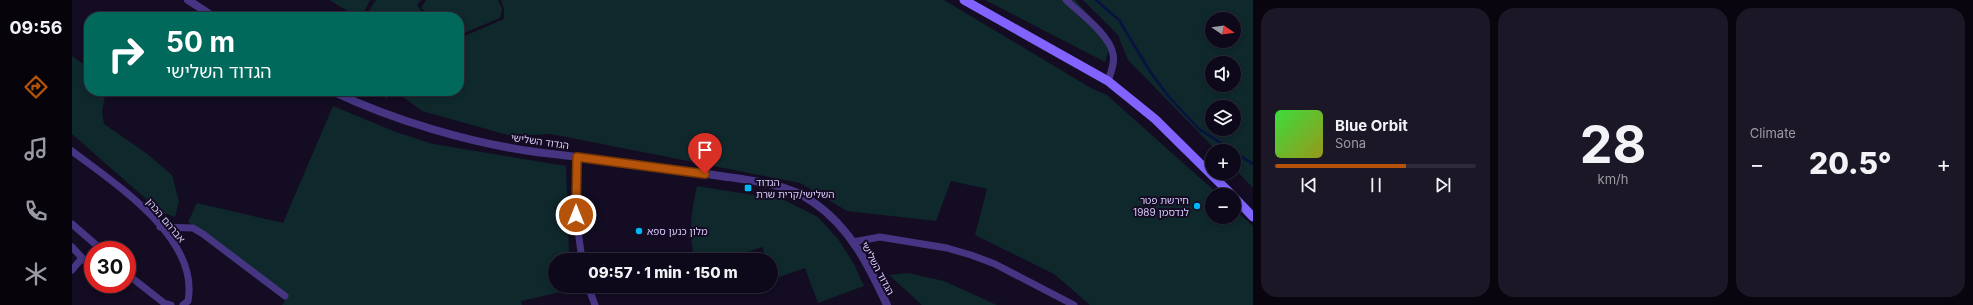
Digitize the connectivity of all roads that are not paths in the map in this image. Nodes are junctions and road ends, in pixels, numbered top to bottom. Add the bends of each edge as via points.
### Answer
1 (188, 0) edge
2 (964, 0) edge
3 (1066, 0) edge
4 (206, 12) edge
5 (1108, 81) junction
6 (344, 96) edge
7 (72, 151) edge
8 (577, 157) junction
9 (1225, 188) edge
10 (1241, 204) edge
11 (1253, 217) edge
12 (72, 224) edge
13 (160, 227) junction
14 (92, 241) edge
15 (853, 242) junction
16 (72, 247) edge
17 (581, 253) edge
18 (72, 270) edge
19 (136, 281) edge
20 (591, 293) edge
21 (285, 296) dead end
22 (171, 305) edge
23 (183, 305) edge
24 (595, 305) edge
25 (887, 305) edge
26 (1074, 305) edge

1 - 4 street
2 - 5 main road
3 - 5 street via 1104,36 1110,45 1114,54 1114,65
5 - 9 main road via 1155,119
6 - 8 street, הגדוד השלישי via 460,136 509,148
7 - 13 street, אברהם הכהן via 135,200
8 - 15 street, הגדוד השלישי via 771,184 812,201 826,211
8 - 17 street via 576,215
10 - 11 main road
12 - 14 street
13 - 21 street via 193,228
13 - 23 street, אברהם הכהן via 183,259 187,272 190,291 188,301
15 - 25 street, הגדוד השלישי
15 - 26 street via 880,238 947,248 995,264
16 - 18 street via 83,259
19 - 22 street via 164,303
20 - 24 street

